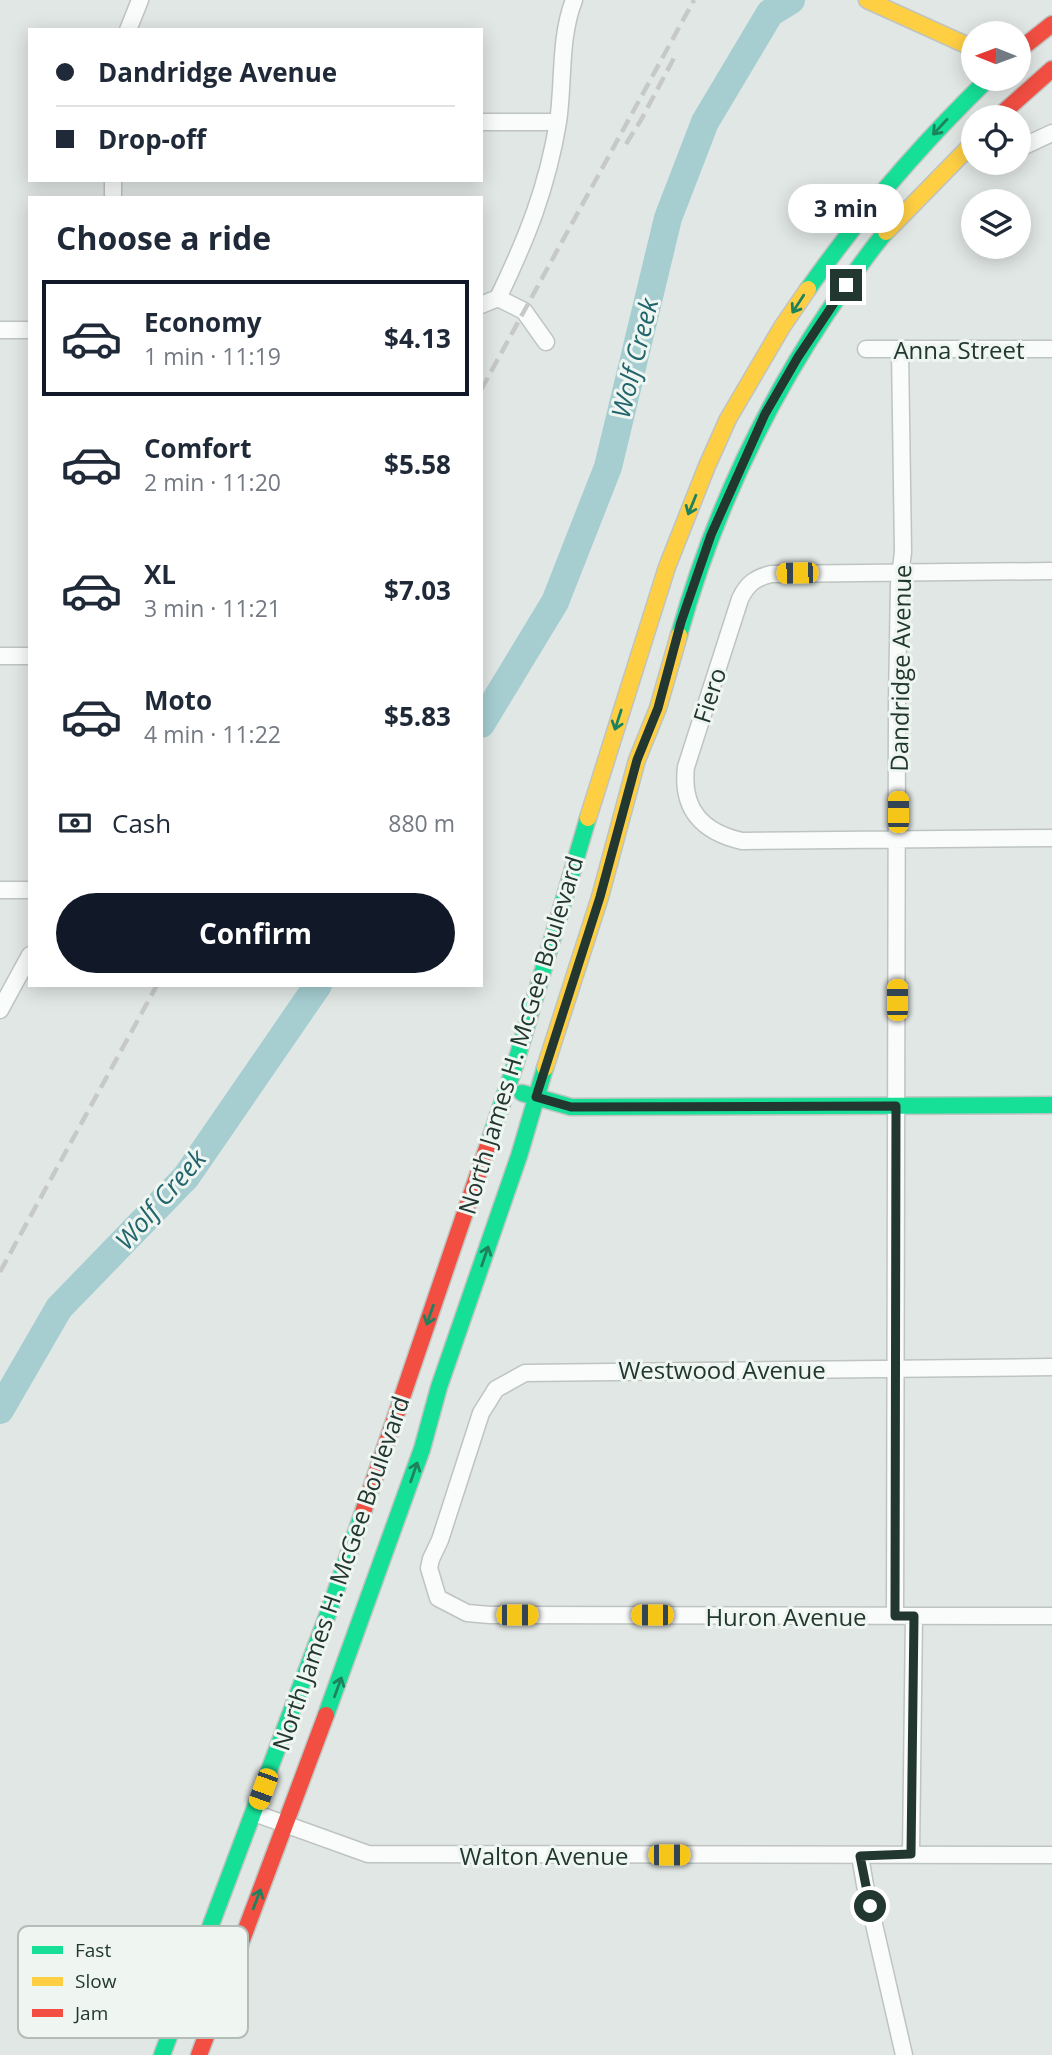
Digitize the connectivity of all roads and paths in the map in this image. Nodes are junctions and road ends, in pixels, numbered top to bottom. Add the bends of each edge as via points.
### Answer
1 (140, 0) edge
2 (574, 0) edge
3 (867, 0) edge
4 (1052, 24) edge
5 (129, 28) edge
6 (1031, 41) edge
7 (961, 43) edge
8 (1052, 69) edge
9 (1031, 79) edge
10 (1037, 82) junction
11 (976, 91) edge
12 (1011, 105) edge
13 (483, 122) edge
14 (558, 122) junction
15 (1052, 133) edge
16 (1031, 143) edge
17 (961, 155) edge
18 (498, 298) junction
19 (483, 304) edge
20 (0, 330) edge
21 (28, 330) edge
22 (546, 342) dead end
23 (866, 349) dead end
24 (900, 349) junction
25 (1052, 349) edge
26 (1052, 571) edge
27 (900, 572) junction
28 (0, 656) edge
29 (28, 656) edge
30 (1052, 838) edge
31 (898, 840) junction
32 (0, 890) edge
33 (28, 890) edge
34 (28, 959) edge
35 (0, 1010) edge
36 (507, 1088) junction
37 (536, 1097) junction
38 (1052, 1105) edge
39 (896, 1106) junction
40 (1052, 1367) edge
41 (896, 1368) junction
42 (458, 1481) joint
43 (895, 1616) junction
44 (914, 1616) junction
45 (1052, 1616) edge
46 (254, 1812) junction
47 (286, 1825) junction
48 (911, 1854) junction
49 (1052, 1855) edge
50 (860, 1856) junction
51 (211, 1926) edge
52 (248, 1926) edge
53 (168, 2038) edge
54 (205, 2038) edge
55 (162, 2055) edge
56 (199, 2055) edge
57 (904, 2055) edge

1 - 5 street
2 - 14 street via 563,51
3 - 7 main road
4 - 6 main road
8 - 10 main road
9 - 10 main road
10 - 12 main road
11 -> 36 main road, North James H. McGee Boulevard via 848,232 800,300 728,419 667,568
13 - 14 street
14 - 18 street via 539,206
15 - 16 street
17 - 37 main road, North James H. McGee Boulevard via 884,234 846,285 798,357 757,432 693,585
18 - 19 street
18 - 22 street via 524,311
20 - 21 street
23 - 24 street, Anna Street
24 - 25 street, Anna Street
24 - 27 street, Dandridge Avenue
26 - 27 street
27 - 31 street, Dandridge Avenue
27 - 31 street, Fiero via 771,574 747,585 686,768 686,795 700,822 716,833 742,841
28 - 29 street
30 - 31 street
31 - 39 street, Dandridge Avenue
32 - 33 street
34 - 35 street
36 - 37 main road
36 -> 46 main road, North James H. McGee Boulevard via 329,1611
37 - 39 main road via 571,1107
47 -> 37 main road, North James H. McGee Boulevard via 422,1449
38 - 39 main road
39 - 41 street, Dandridge Avenue
40 - 41 street, Westwood Avenue
41 - 42 street, Westwood Avenue via 525,1373 496,1389 486,1402
41 - 43 street, Dandridge Avenue
42 - 43 street, Huron Avenue via 429,1568 438,1598 467,1613
43 - 44 street, Huron Avenue
44 - 45 street, Huron Avenue
44 - 48 street
46 - 47 street, Walton Avenue
46 - 51 main road, North James H. McGee Boulevard
47 - 50 street, Walton Avenue via 368,1854
52 -> 47 main road, North James H. McGee Boulevard
48 - 49 street, Walton Avenue
48 - 50 street, Walton Avenue
50 - 57 street
53 - 55 main road, North James H. McGee Boulevard
56 -> 54 main road, North James H. McGee Boulevard

